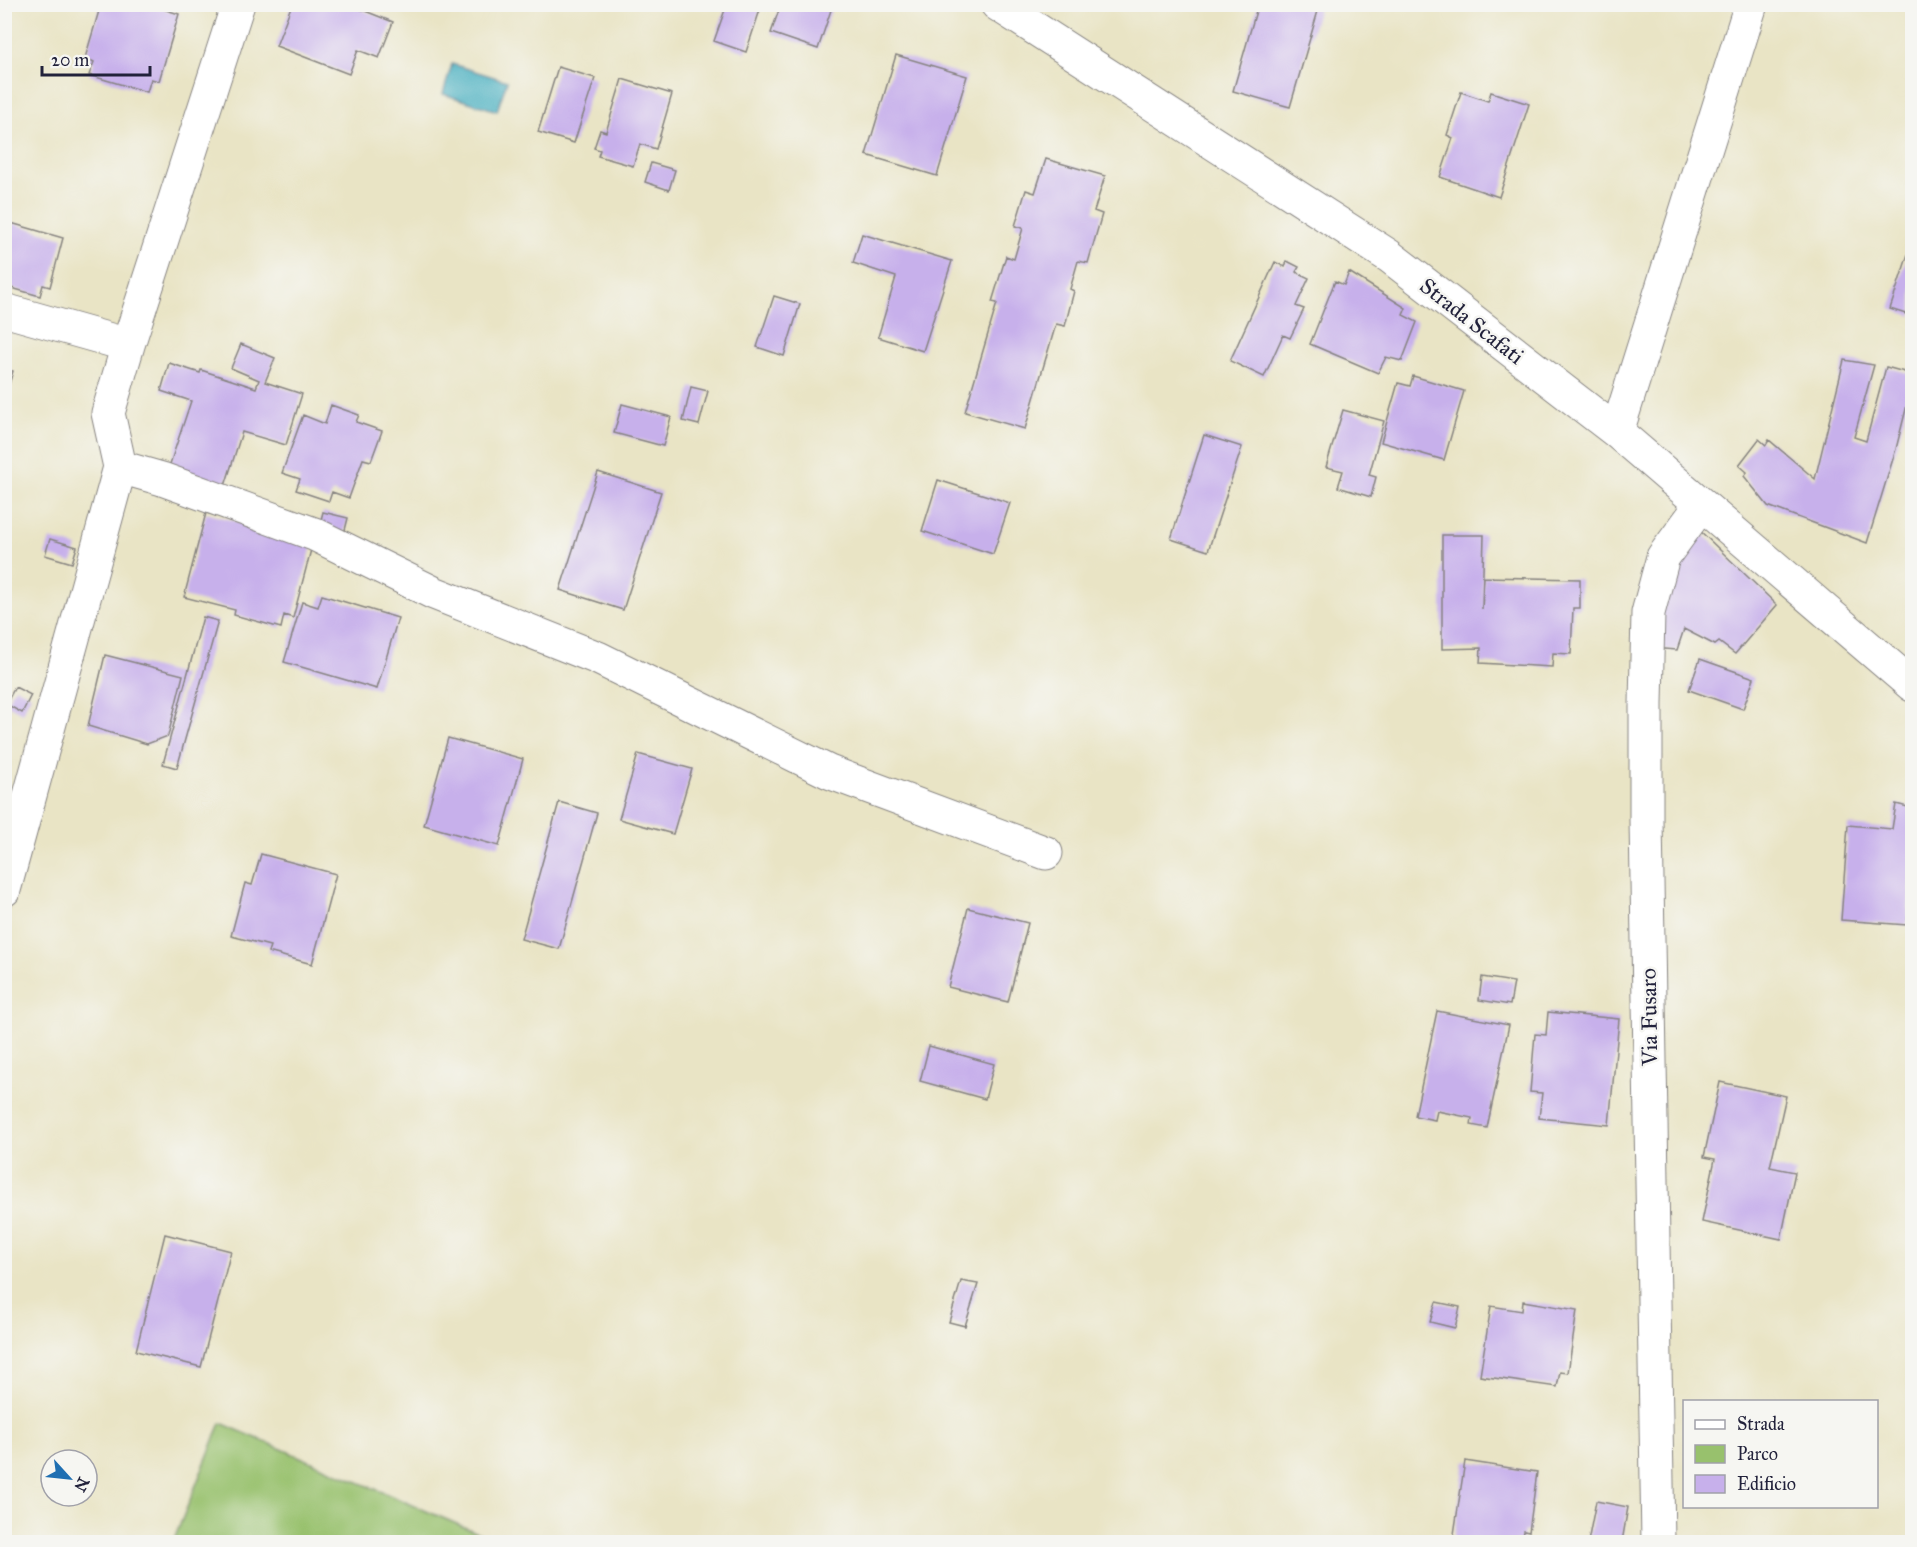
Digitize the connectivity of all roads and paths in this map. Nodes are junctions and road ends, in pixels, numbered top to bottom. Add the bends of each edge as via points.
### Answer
1 (238, 4) edge
2 (997, 4) edge
3 (1751, 4) edge
4 (4, 310) edge
5 (128, 345) junction
6 (1617, 432) junction
7 (120, 467) junction
8 (1701, 505) junction
9 (1912, 685) edge
10 (1046, 853) dead end
11 (4, 890) edge
12 (1658, 1542) edge

1 - 5 street
2 - 6 street, Strada Scafati via 1389,256
3 - 6 street
4 - 5 street
5 - 7 street via 108,413
6 - 8 street, Strada Scafati
7 - 10 street via 314,534 434,592 598,658 829,772
7 - 11 street
8 - 9 street, Strada Scafati
8 - 12 street, Via Fusaro via 1663,557 1648,613 1646,820

